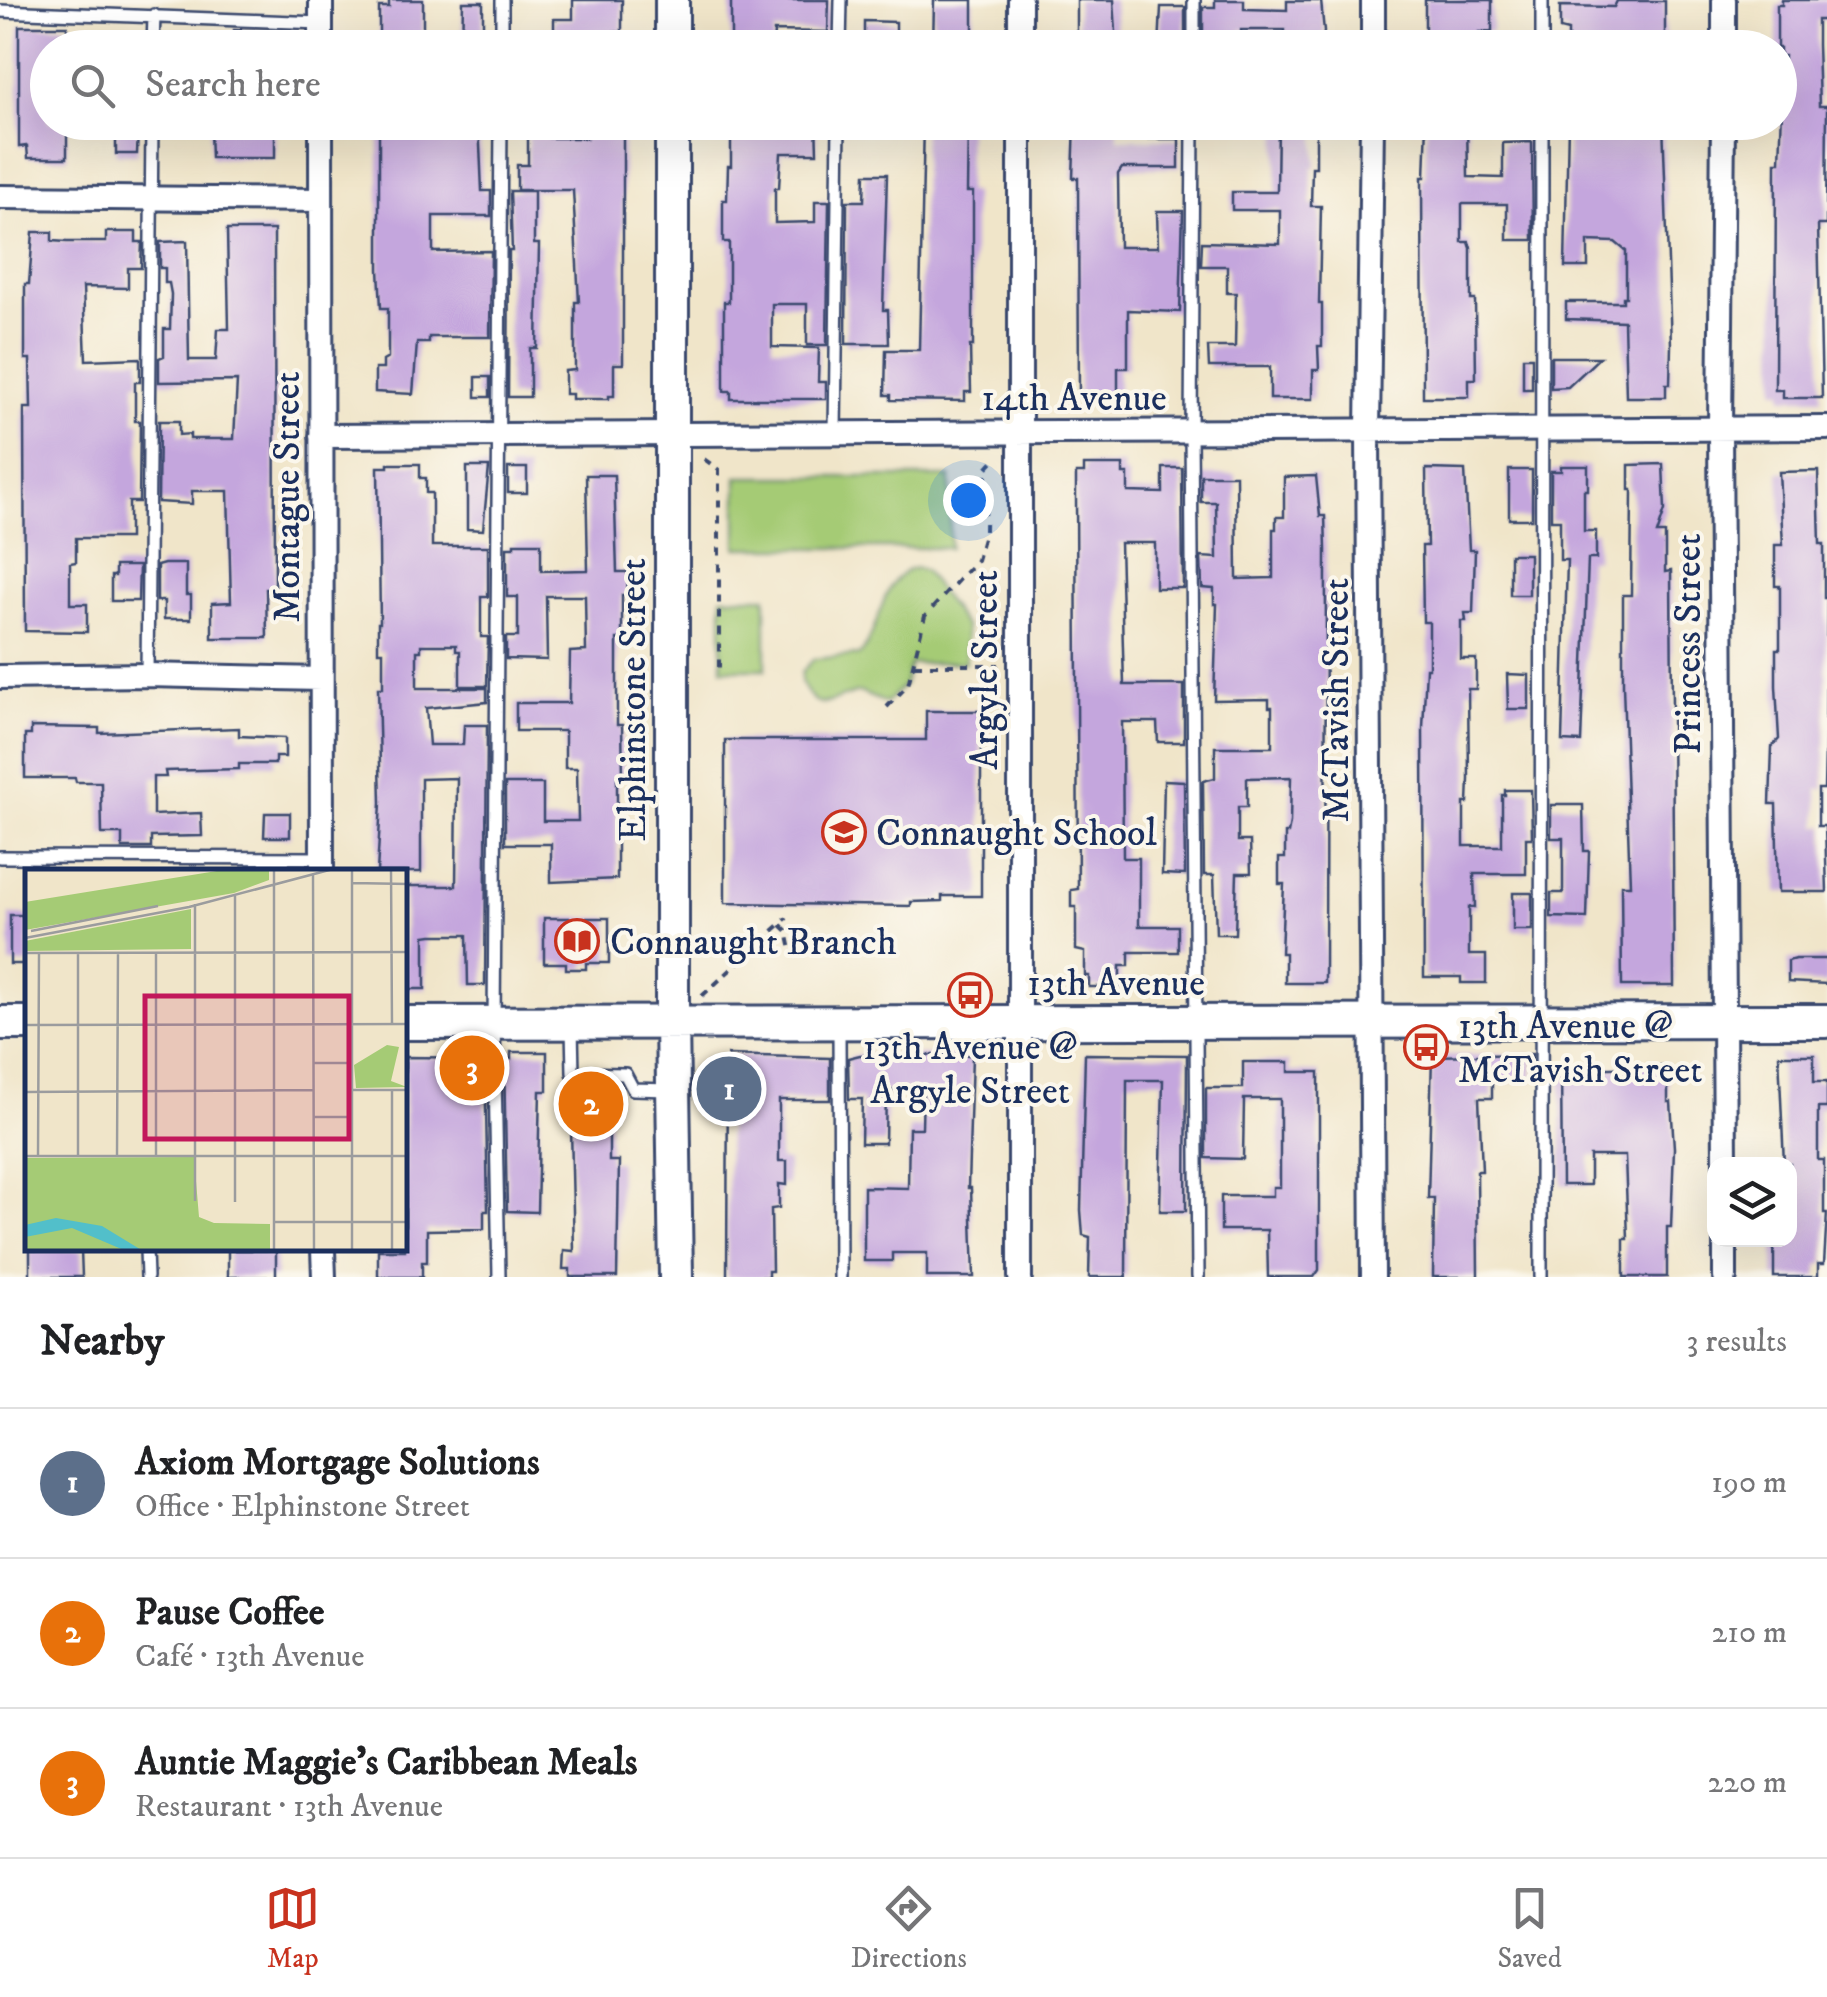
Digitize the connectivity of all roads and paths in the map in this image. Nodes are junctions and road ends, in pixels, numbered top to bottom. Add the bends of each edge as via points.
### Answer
1 (502, 0) edge
2 (672, 0) edge
3 (841, 0) edge
4 (1020, 0) edge
5 (1194, 0) edge
6 (1373, 0) edge
7 (1542, 0) edge
8 (1724, 0) edge
9 (0, 11) edge
10 (321, 11) edge
11 (154, 15) junction
12 (154, 30) edge
13 (502, 30) edge
14 (672, 30) edge
15 (840, 30) edge
16 (1020, 30) edge
17 (1194, 30) edge
18 (1373, 30) edge
19 (1542, 30) edge
20 (1724, 30) edge
21 (152, 140) edge
22 (321, 140) edge
23 (501, 140) edge
24 (672, 140) edge
25 (839, 140) edge
26 (1020, 140) edge
27 (1193, 140) edge
28 (1372, 140) edge
29 (1542, 140) edge
30 (1723, 140) edge
31 (0, 196) edge
32 (151, 198) junction
33 (320, 200) junction
34 (1827, 428) edge
35 (1720, 429) junction
36 (1543, 430) junction
37 (1368, 431) junction
38 (1190, 432) junction
39 (1019, 433) junction
40 (672, 434) junction
41 (835, 434) junction
42 (321, 436) junction
43 (497, 436) junction
44 (914, 665) junction
45 (1019, 665) junction
46 (719, 670) dead end
47 (147, 675) junction
48 (0, 677) edge
49 (322, 679) junction
50 (888, 707) dead end
51 (0, 857) edge
52 (322, 865) edge
53 (787, 918) dead end
54 (781, 924) junction
55 (791, 950) dead end
56 (1724, 1021) junction
57 (1827, 1021) edge
58 (672, 1022) junction
59 (839, 1022) junction
60 (1020, 1022) junction
61 (1195, 1022) junction
62 (1373, 1022) junction
63 (1540, 1022) junction
64 (408, 1023) edge
65 (494, 1023) junction
66 (572, 1023) junction
67 (674, 1090) junction
68 (1725, 1157) edge
69 (1725, 1247) edge
70 (499, 1277) edge
71 (676, 1277) edge
72 (840, 1277) edge
73 (1020, 1277) edge
74 (1198, 1277) edge
75 (1373, 1277) edge
76 (1541, 1277) edge
77 (1725, 1277) edge

1 - 13 lane
2 - 14 street
3 - 15 lane
4 - 16 street
5 - 17 lane
6 - 18 street
7 - 19 lane
8 - 20 street
9 - 11 lane
10 - 11 lane
11 - 12 lane
21 - 32 lane
22 - 33 street, Montague Street
23 - 43 lane
24 - 40 street, Elphinstone Street
25 - 41 lane
26 - 39 street, Argyle Street
27 - 38 lane
28 - 37 street, McTavish Street
29 - 36 lane
30 - 35 street, Princess Street
31 - 32 street
32 - 33 street
32 - 47 lane
33 - 42 street, Montague Street
34 - 35 street, 14th Avenue
35 - 36 street, 14th Avenue
35 - 56 street, Princess Street
36 - 37 street, 14th Avenue
36 - 63 lane
37 - 38 street, 14th Avenue
37 - 62 street, McTavish Street
38 - 39 street, 14th Avenue
38 - 61 lane
39 - 41 street, 14th Avenue
39 - 44 path via 986,469 981,549 970,571 925,616
39 - 45 street, Argyle Street
40 - 41 street, 14th Avenue
40 - 43 street, 14th Avenue
40 - 46 path via 719,470
40 - 58 street, Elphinstone Street
42 - 43 street, 14th Avenue
42 - 49 street, Montague Street
43 - 65 lane
44 - 45 path
44 - 50 path via 908,685
45 - 60 street, Argyle Street
47 - 48 street
47 - 49 street
49 - 52 street, Montague Street
51 - 52 lane
53 - 54 path
54 - 55 path
54 - 58 path
56 - 57 street, 13th Avenue
56 - 63 street, 13th Avenue
56 - 68 street, Princess Street
58 - 59 street, 13th Avenue
58 - 66 street, 13th Avenue
58 - 67 street, Elphinstone Street
59 - 60 street, 13th Avenue
59 - 72 lane
60 - 61 street, 13th Avenue
60 - 73 street, Argyle Street
61 - 62 street, 13th Avenue
61 - 74 lane
62 - 63 street, 13th Avenue
62 - 75 street, McTavish Street
63 - 76 lane
64 - 65 street, 13th Avenue
65 - 66 street, 13th Avenue
65 - 70 lane
66 - 67 lane via 574,1073 625,1074 633,1089
67 - 71 street, Elphinstone Street
69 - 77 street

